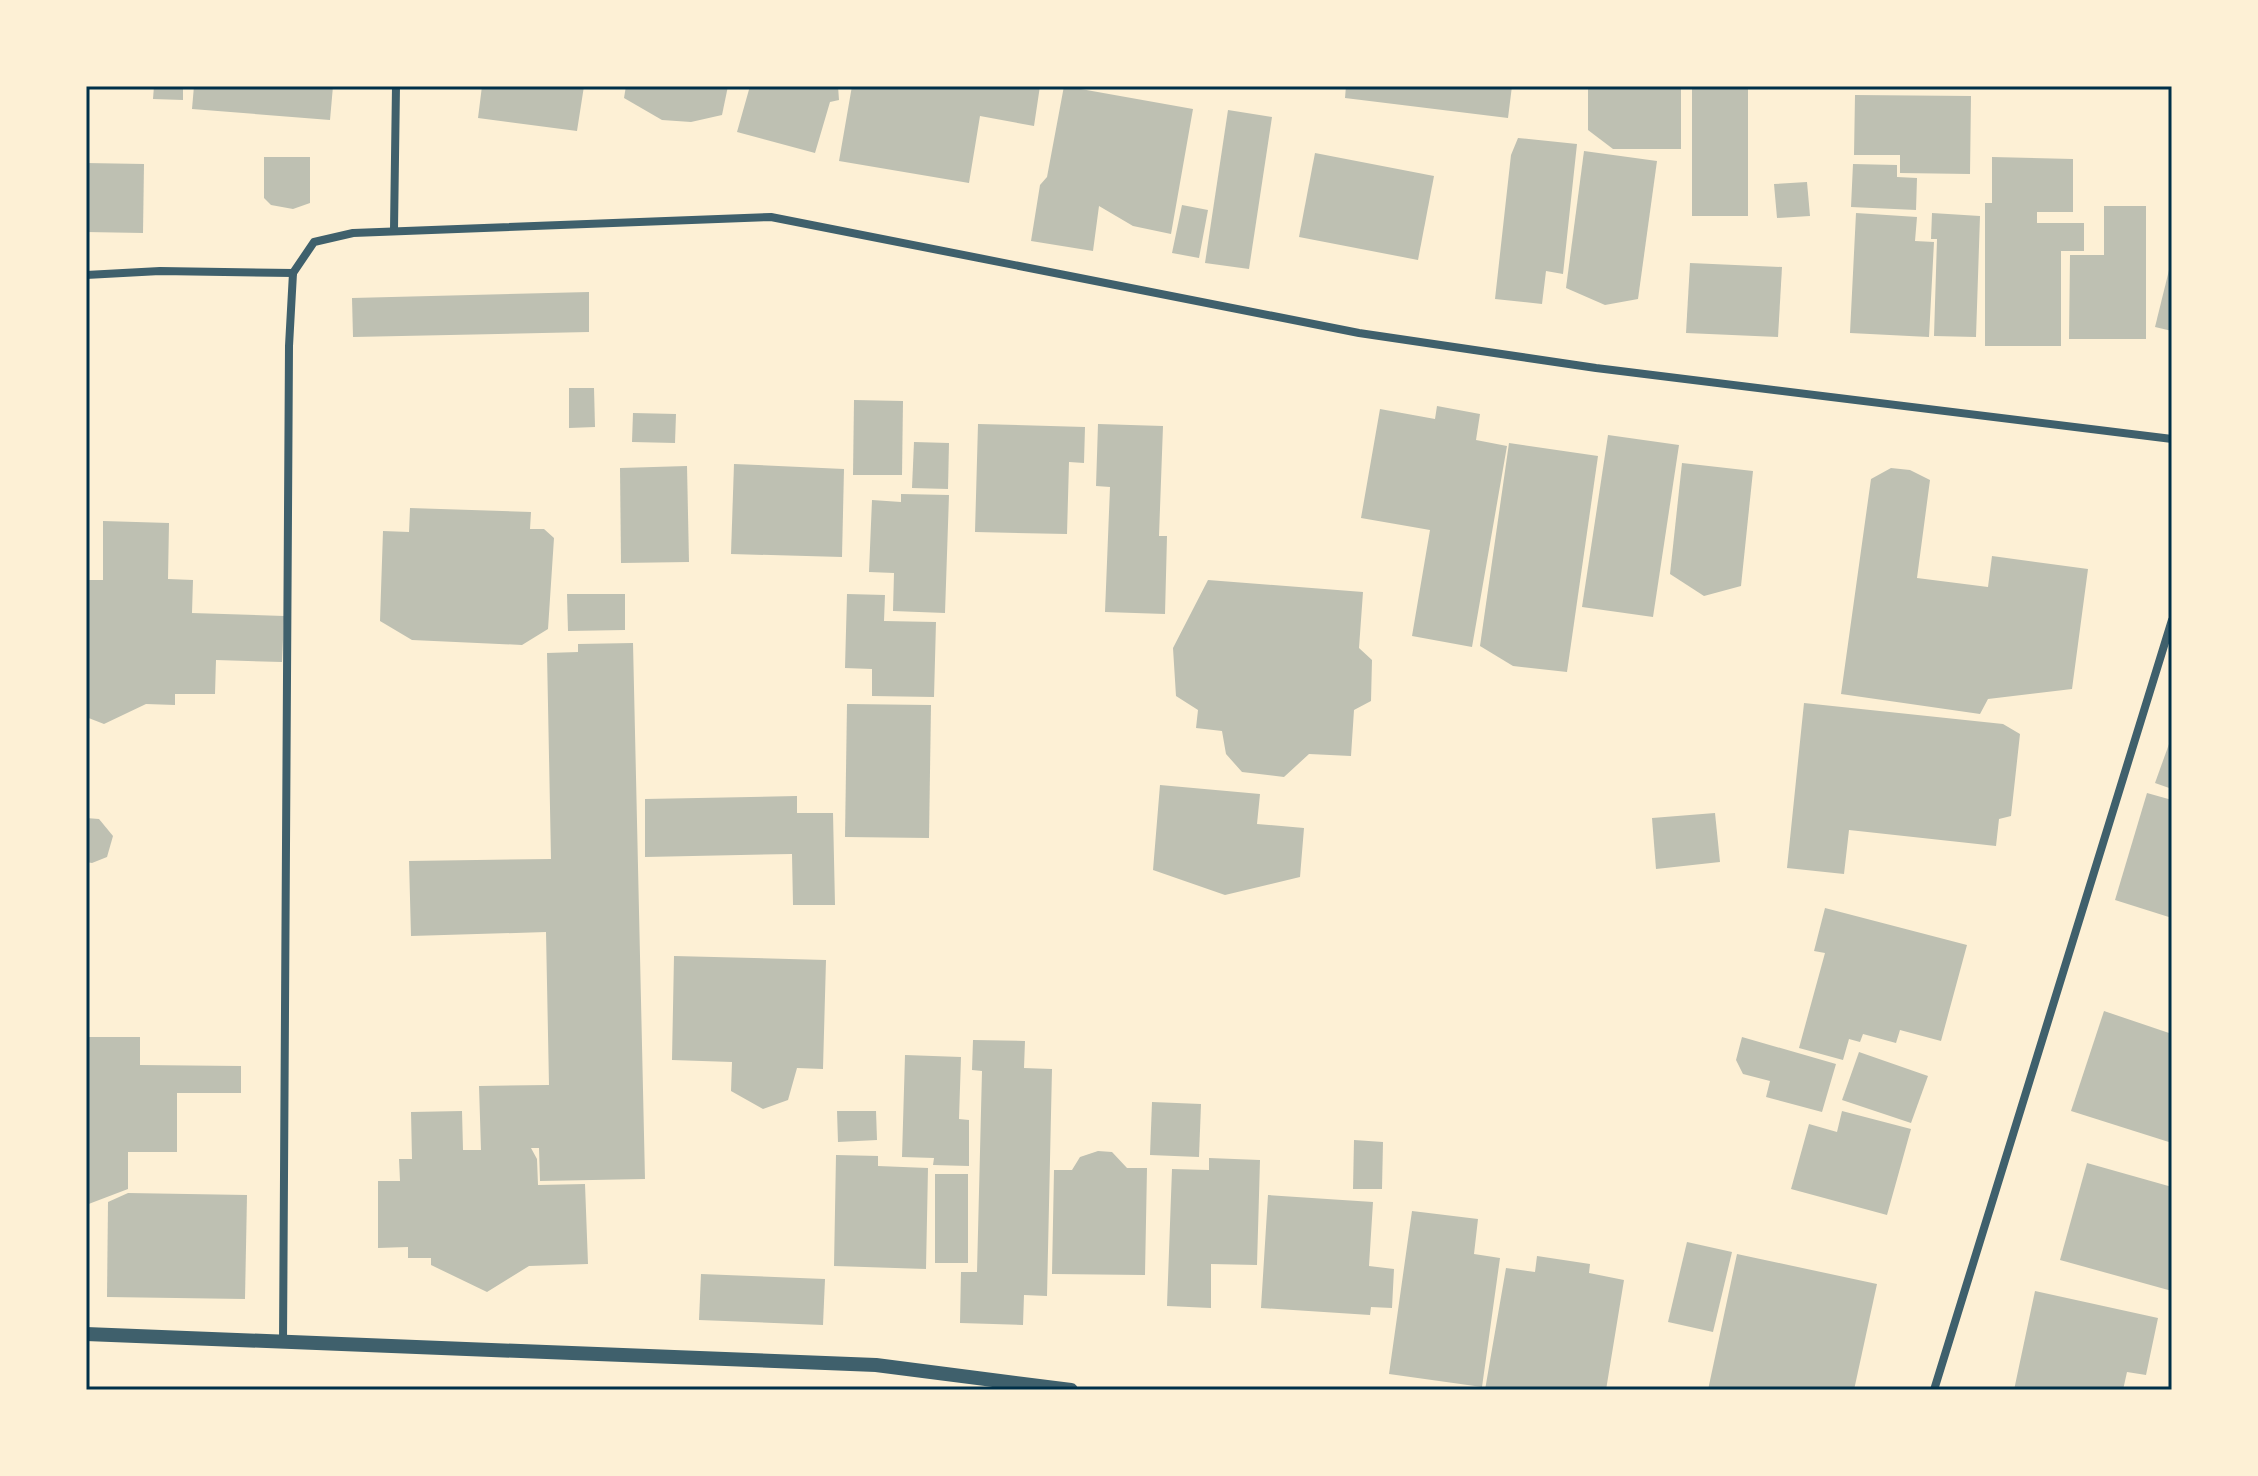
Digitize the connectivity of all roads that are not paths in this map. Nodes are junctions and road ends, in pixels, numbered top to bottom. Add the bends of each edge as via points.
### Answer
1 (396, 86) edge
2 (394, 229) junction
3 (293, 273) junction
4 (86, 275) edge
5 (2172, 439) edge
6 (2172, 620) edge
7 (86, 1334) edge
8 (283, 1343) junction
9 (1071, 1390) edge
10 (1934, 1390) edge

1 - 2 street
2 - 3 street via 314,242
2 - 5 street via 771,217 1359,333 1596,368
3 - 4 street
3 - 8 street
6 - 10 street
7 - 8 street
8 - 9 street via 876,1365

